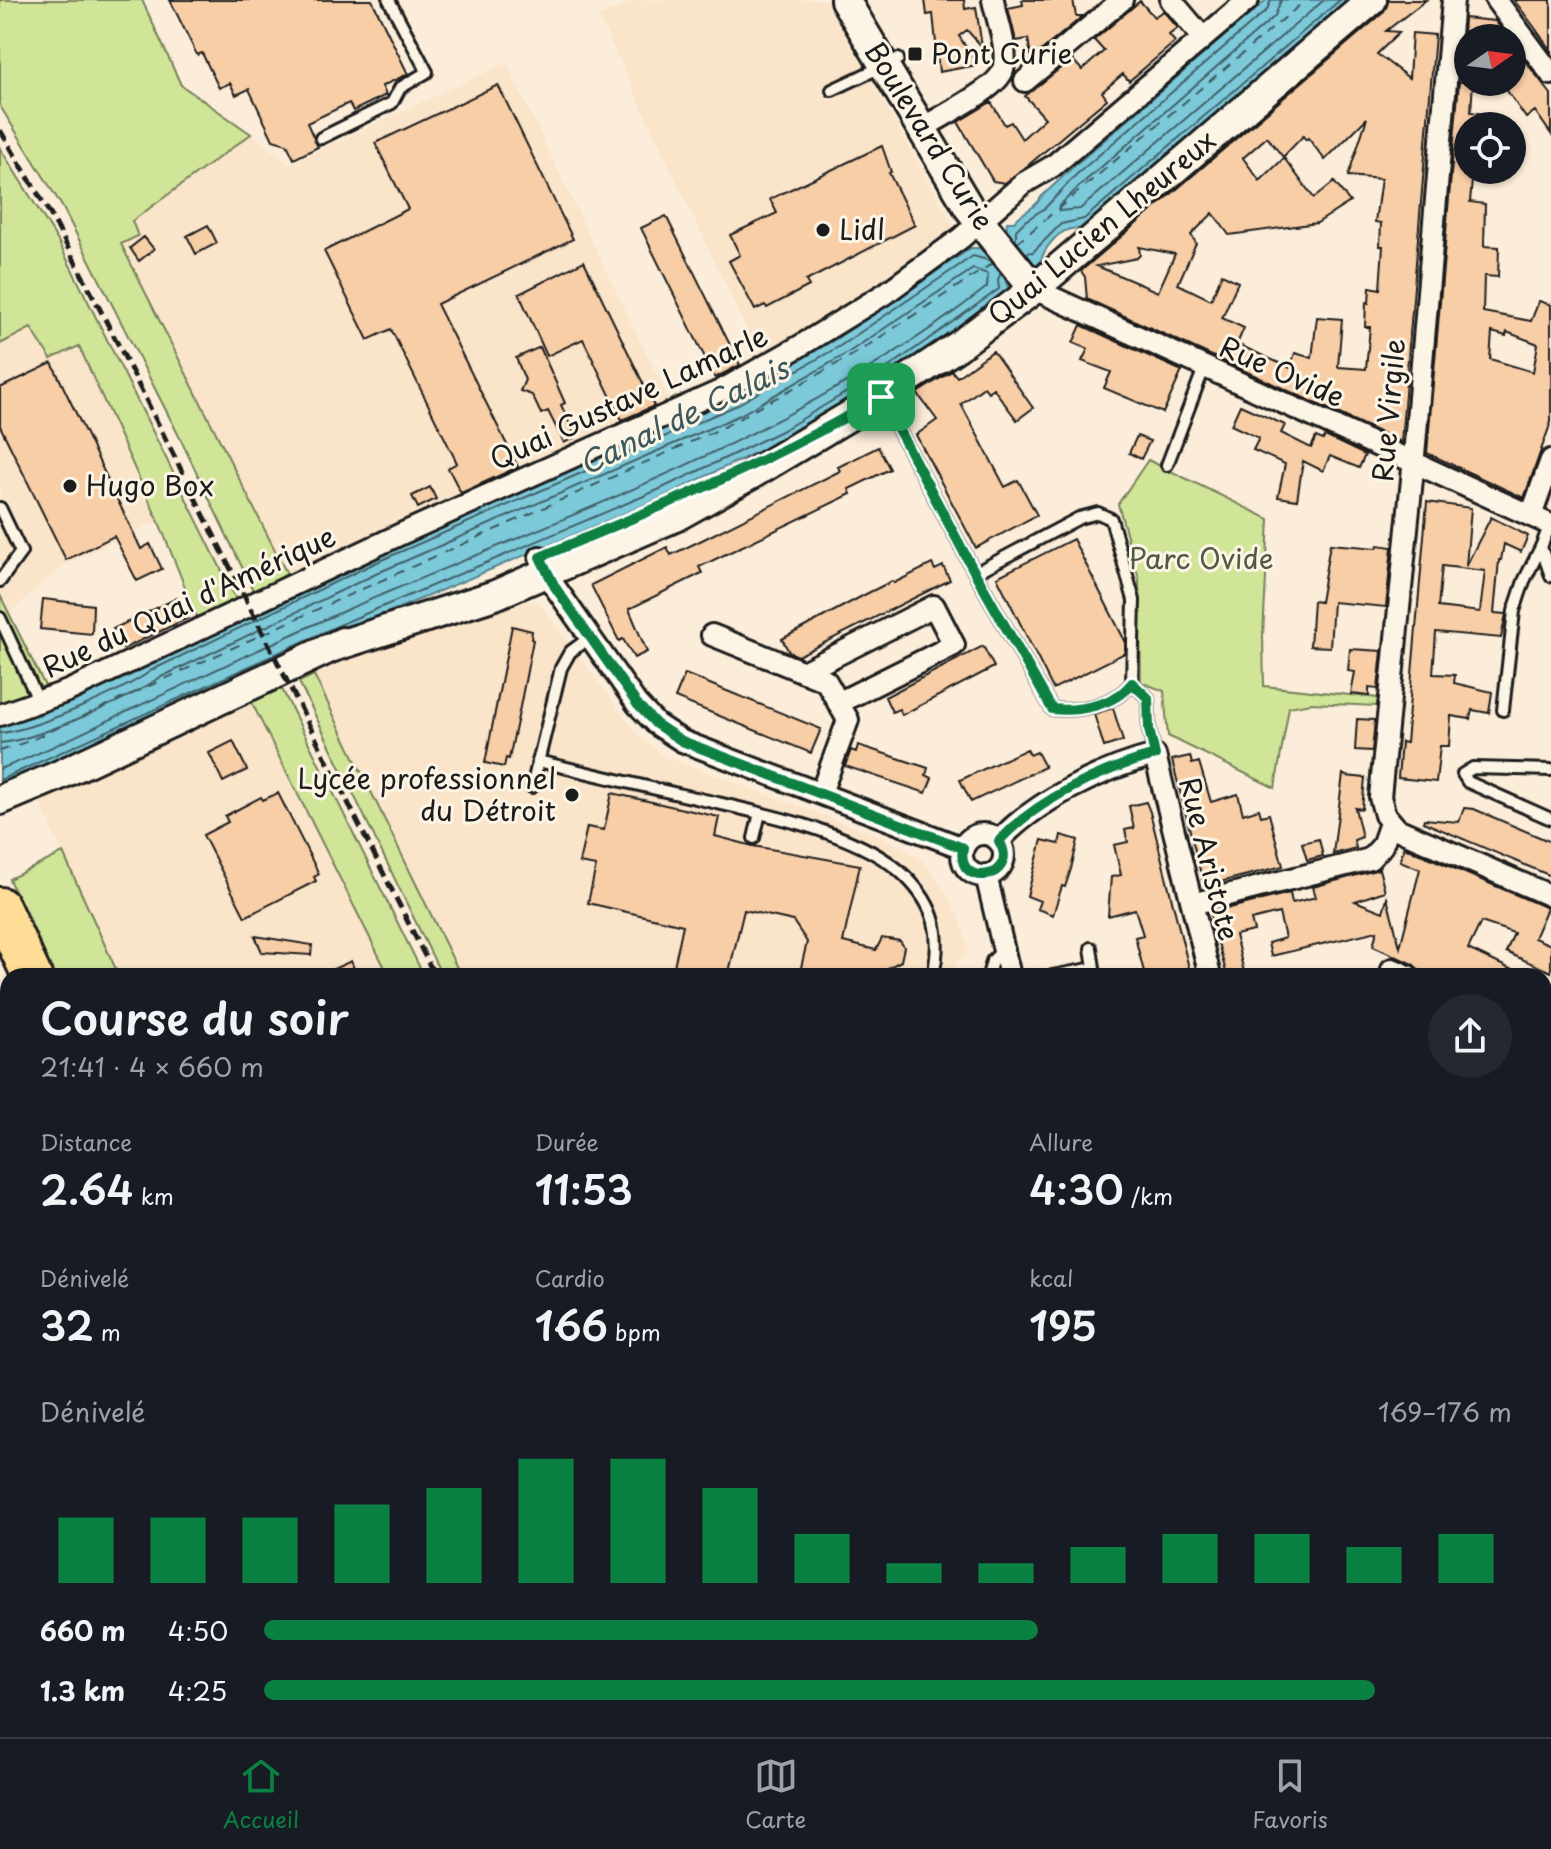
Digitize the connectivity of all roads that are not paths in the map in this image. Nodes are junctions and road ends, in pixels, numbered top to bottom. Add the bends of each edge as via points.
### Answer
1 (389, 0) edge
2 (845, 0) edge
3 (862, 0) edge
4 (993, 0) edge
5 (1122, 0) edge
6 (1171, 0) edge
7 (1248, 0) edge
8 (1372, 0) edge
9 (1453, 0) edge
10 (1496, 0) edge
11 (1203, 38) junction
12 (891, 63) junction
13 (1551, 74) edge
14 (1025, 81) dead end
15 (832, 90) dead end
16 (928, 124) junction
17 (321, 138) dead end
18 (987, 226) junction
19 (1034, 289) junction
20 (1204, 368) junction
21 (881, 397) junction
22 (1551, 460) edge
23 (1413, 462) junction
24 (1167, 465) dead end
25 (0, 508) edge
26 (1531, 516) junction
27 (1550, 525) edge
28 (401, 534) joint
29 (1541, 547) junction
30 (544, 565) junction
31 (975, 573) junction
32 (1551, 576) edge
33 (0, 581) edge
34 (0, 618) edge
35 (712, 635) dead end
36 (589, 638) junction
37 (803, 672) junction
38 (1132, 683) junction
39 (39, 702) junction
40 (838, 703) junction
41 (1503, 710) dead end
42 (0, 715) edge
43 (1155, 755) junction
44 (538, 761) junction
45 (1551, 770) edge
46 (532, 787) dead end
47 (821, 793) junction
48 (0, 800) edge
49 (760, 813) junction
50 (1551, 819) edge
51 (1390, 823) junction
52 (754, 838) dead end
53 (999, 841) junction
54 (963, 848) junction
55 (986, 875) junction
56 (1550, 894) edge
57 (1192, 904) junction
58 (0, 907) edge
59 (0, 933) edge
60 (1091, 948) dead end
61 (1005, 949) junction
62 (14, 968) edge
63 (28, 968) edge
64 (935, 968) edge
65 (990, 968) edge
66 (1009, 968) edge
67 (1094, 968) edge
68 (1208, 968) edge

1 - 17 lane via 427,72 400,88 392,103
2 - 12 street, Boulevard Curie
3 - 12 street, Boulevard Curie
4 - 16 street via 1003,73
5 - 14 street
6 - 11 street
7 - 11 street, Quai Gustave Lamarle
8 - 19 street, Quai Lucien Lheureux
9 - 23 street, Rue Virgile
10 - 13 street
11 - 18 street, Quai Gustave Lamarle via 1053,166 1024,183
12 - 15 lane
12 - 16 street, Boulevard Curie
16 - 18 street, Boulevard Curie via 969,208
18 - 19 street
18 - 28 street, Quai Gustave Lamarle via 749,375
19 - 20 street, Rue Ovide
19 - 21 street, Quai Lucien Lheureux
20 - 23 street, Rue Ovide
20 - 24 lane
21 - 30 street, Quai Lucien Lheureux via 817,435
21 - 31 lane
22 - 26 street
23 - 26 street, Rue Ovide
23 - 51 street, Rue Virgile via 1380,797
25 - 33 lane via 21,552
26 - 27 street, Rue Ovide
27 - 29 lane
28 - 39 street, Rue du Quai d'Amérique
29 - 32 lane
29 - 41 lane via 1514,611
30 - 36 street
30 - 48 street, Quai Lucien Lheureux via 327,649
31 - 38 lane via 1052,709 1073,711 1122,696
31 - 38 lane via 1079,518 1098,513 1111,519 1134,600
34 - 39 lane
35 - 37 street
36 - 44 lane via 570,652 561,668
36 - 47 street via 637,704 669,733
37 - 40 street via 826,681
37 - 40 street via 934,606 954,645
38 - 43 lane via 1148,698
39 - 42 street, Rue du Quai d'Amérique
40 - 47 street via 848,720
43 - 53 street via 1122,763 1069,791
43 - 57 street, Rue Aristote
44 - 46 lane
44 - 49 lane
45 - 50 lane via 1473,768 1463,774 1468,782
47 - 54 street
49 - 52 lane
49 - 64 lane via 825,831 904,874 923,896 935,922 939,949
51 - 56 street via 1409,836
51 - 57 street via 1382,846 1370,859
53 - 54 street via 981,834
53 - 55 street via 1003,860
54 - 55 street via 968,869
55 - 61 street
57 - 68 street, Rue Aristote
58 - 63 highway
59 - 62 highway
60 - 67 lane
61 - 65 lane
61 - 66 street

